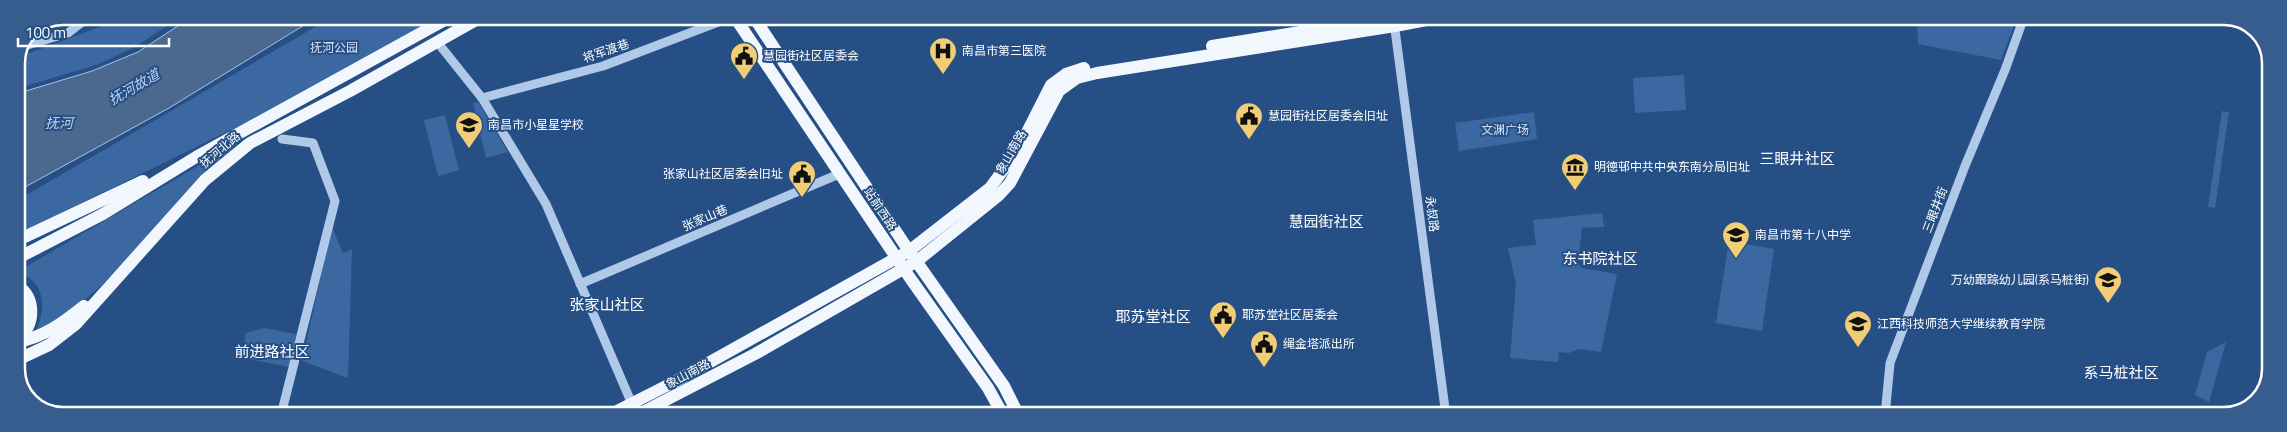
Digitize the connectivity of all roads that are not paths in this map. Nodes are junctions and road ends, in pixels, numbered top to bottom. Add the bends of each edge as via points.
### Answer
1 (78, 25) edge
2 (436, 25) edge
3 (468, 25) edge
4 (710, 25) edge
5 (740, 25) edge
6 (760, 25) edge
7 (1366, 25) edge
8 (1395, 25) edge
9 (2021, 25) edge
10 (438, 43) junction
11 (30, 44) edge
12 (482, 98) junction
13 (282, 139) dead end
14 (196, 157) junction
15 (840, 174) junction
16 (25, 237) edge
17 (25, 254) edge
18 (913, 256) junction
19 (901, 264) junction
20 (580, 284) junction
21 (106, 289) junction
22 (25, 292) edge
23 (25, 333) edge
24 (25, 340) edge
25 (25, 356) edge
26 (283, 407) edge
27 (634, 407) edge
28 (639, 407) edge
29 (998, 407) edge
30 (1014, 407) edge
31 (1445, 407) edge
32 (1885, 407) edge

1 - 11 street via 68,32
2 - 14 main road, 抚河北路
3 - 10 main road, 抚河北路
4 - 12 street, 将军渡巷 via 603,66
5 - 15 main road, 站前西路
6 - 18 main road, 站前西路
7 - 18 main road, 象山南路 via 1077,78 1059,92 1023,161 999,195
8 - 31 street, 永叔路
9 - 32 street, 三眼井街 via 1890,363
10 - 12 street
10 - 21 main road, 抚河北路 via 250,143 205,180
12 - 20 street via 546,204
13 - 26 street via 313,143 335,201
14 - 16 main road
14 - 17 main road, 抚河北路 via 103,214
15 - 19 main road, 站前西路
15 - 20 street, 张家山巷
18 - 19 main road, 象山南路
18 - 30 main road, 站前西路 via 1004,386
19 - 28 main road, 象山南路
19 - 29 main road, 站前西路
20 - 27 street
21 - 24 main road via 56,328
21 - 25 main road, 抚河北路 via 76,324 49,345
22 - 23 main road via 32,307

